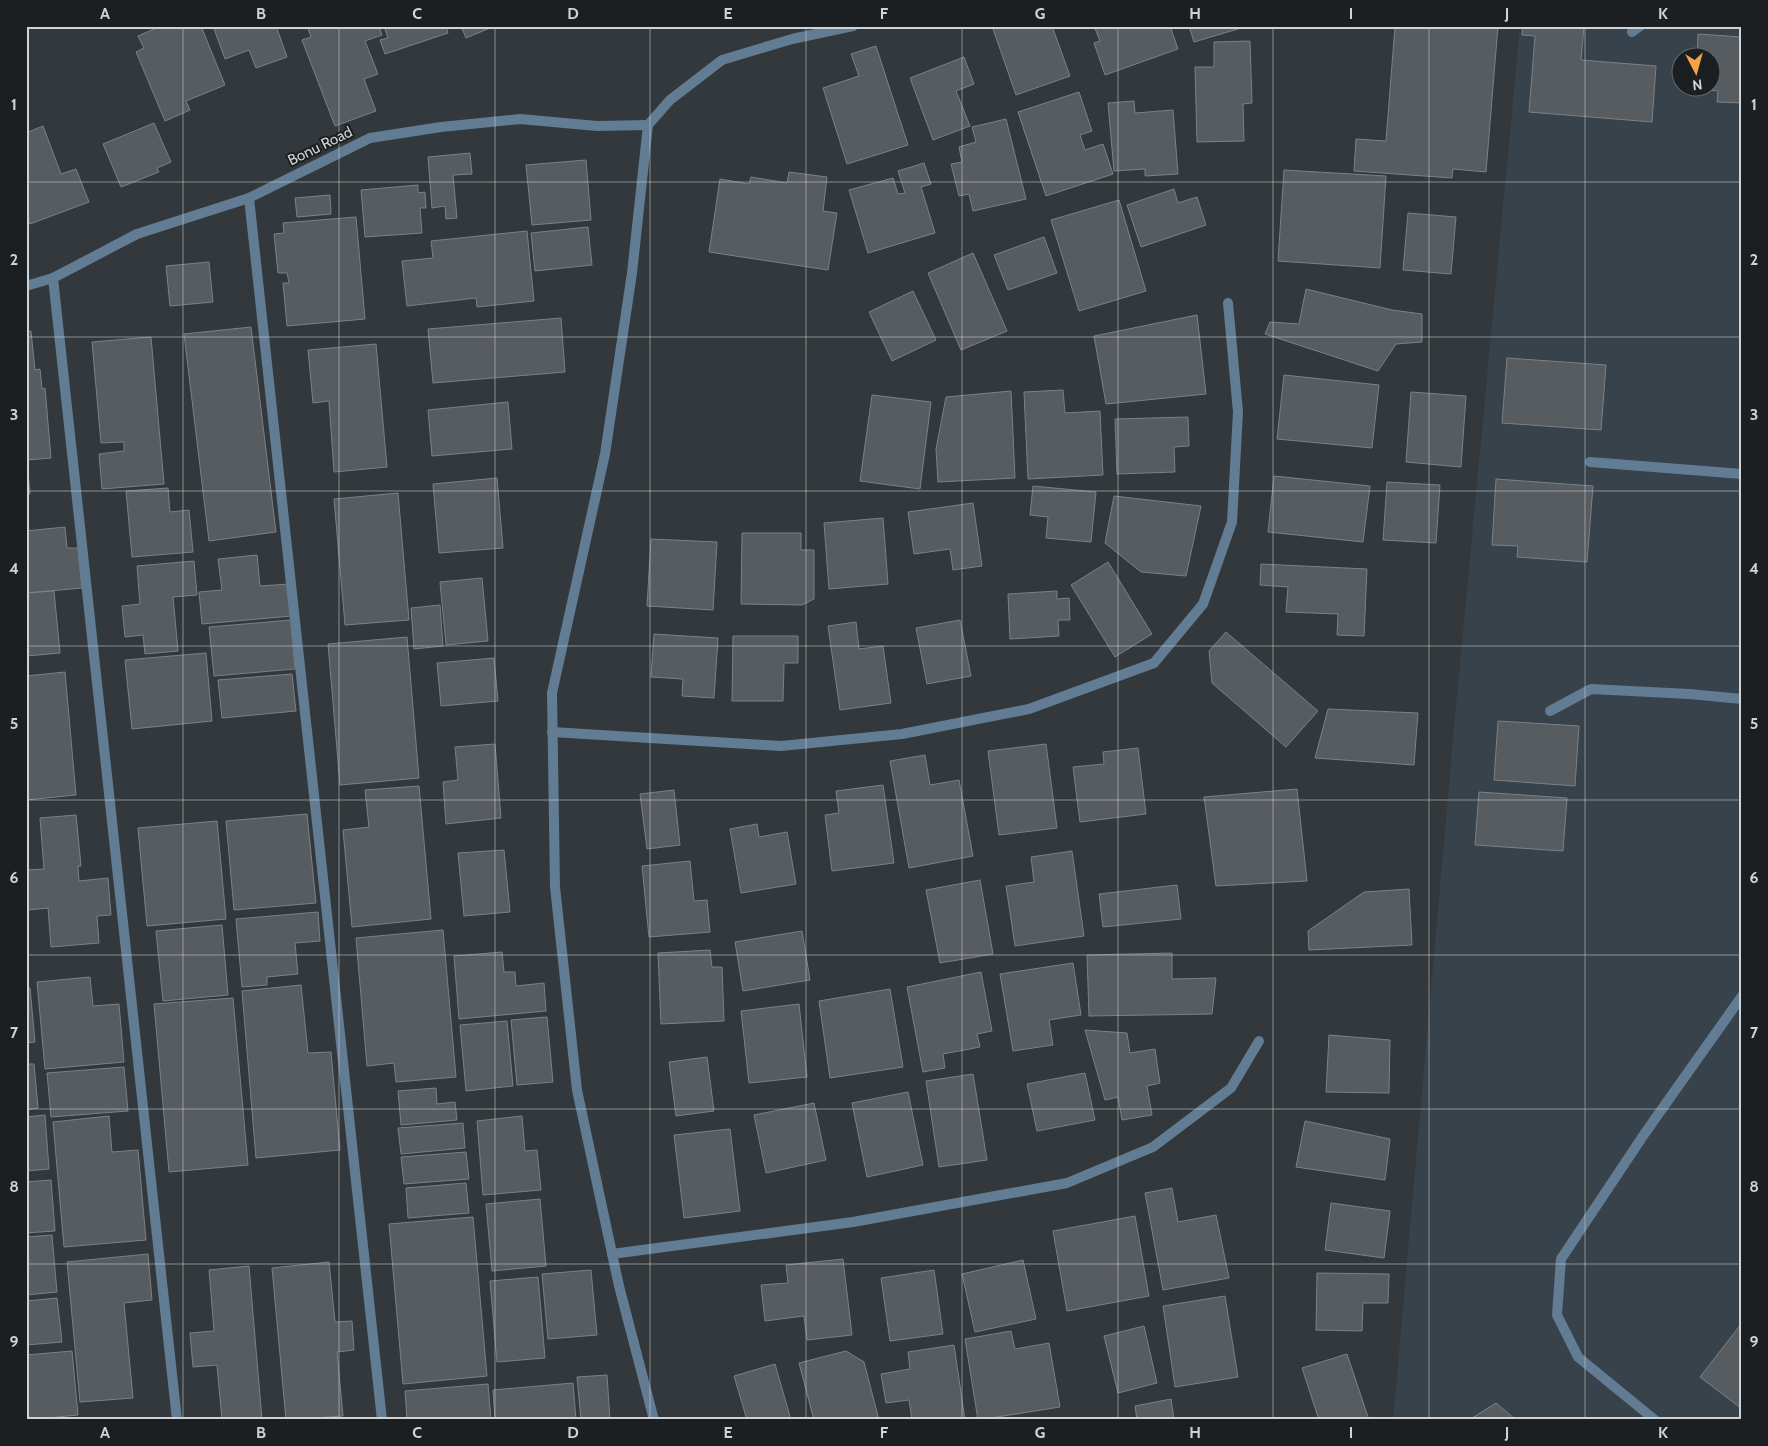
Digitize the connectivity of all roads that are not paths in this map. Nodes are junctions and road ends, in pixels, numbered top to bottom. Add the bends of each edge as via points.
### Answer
1 (853, 26) edge
2 (648, 125) junction
3 (249, 198) junction
4 (53, 278) junction
5 (26, 286) edge
6 (1228, 303) dead end
7 (1590, 462) dead end
8 (1742, 474) edge
9 (1742, 699) edge
10 (1550, 711) dead end
11 (552, 732) junction
12 (1742, 996) edge
13 (1259, 1041) dead end
14 (612, 1254) junction
15 (177, 1420) edge
16 (382, 1420) edge
17 (654, 1420) edge
18 (1655, 1420) edge

1 - 2 street via 792,39 722,60 670,100
2 - 3 street, Bonu Road via 597,126 520,119 370,138
2 - 11 street via 632,273 606,444 552,693
3 - 4 street, Bonu Road via 138,234
3 - 16 street
4 - 5 street, Bonu Road
4 - 15 street
6 - 11 street via 1238,412 1232,522 1203,604 1154,663 1029,710 902,734 781,746
7 - 8 street
9 - 10 street via 1591,689
11 - 14 street via 555,887 577,1090
12 - 18 street via 1561,1258 1557,1315 1578,1357
13 - 14 street via 1231,1088 1153,1147 1067,1184 853,1222
14 - 17 street

